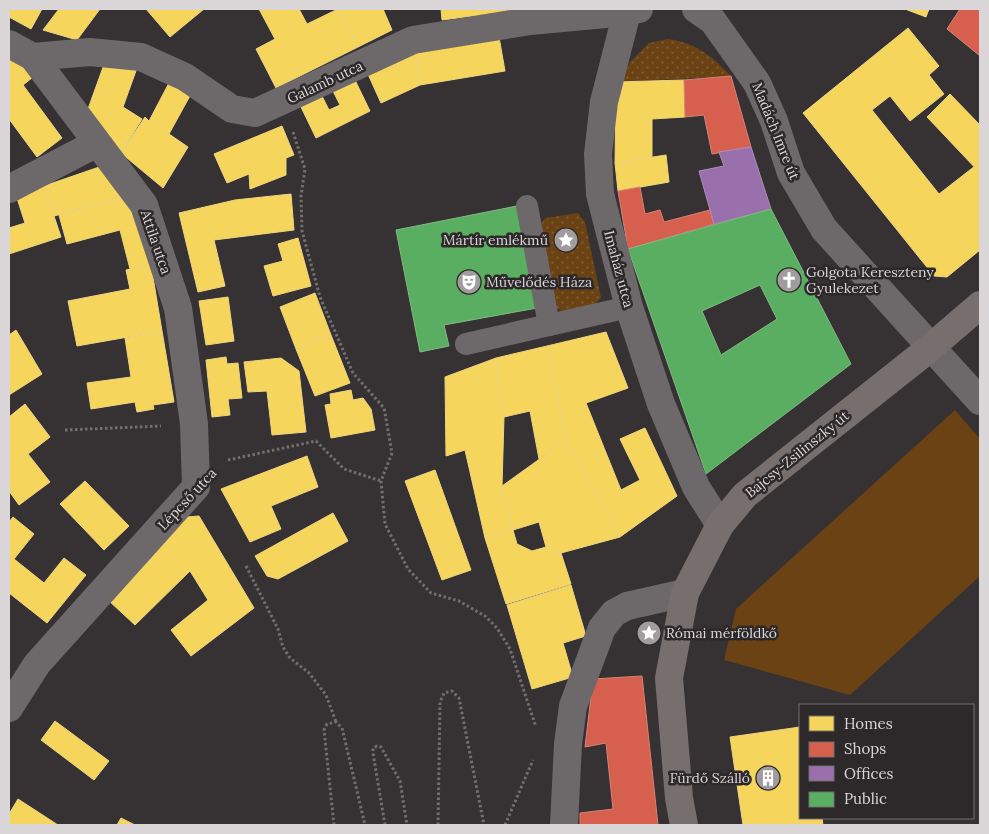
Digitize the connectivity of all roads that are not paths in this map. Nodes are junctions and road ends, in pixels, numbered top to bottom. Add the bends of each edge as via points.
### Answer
1 (696, 9) edge
2 (633, 10) edge
3 (9, 44) edge
4 (33, 57) junction
5 (97, 143) junction
6 (9, 189) edge
7 (527, 206) dead end
8 (980, 305) edge
9 (629, 307) junction
10 (549, 325) junction
11 (466, 344) dead end
12 (930, 348) junction
13 (980, 401) edge
14 (196, 487) joint
15 (720, 525) junction
16 (685, 593) junction
17 (9, 708) edge
18 (564, 825) edge
19 (684, 825) edge

1 - 12 street, Madách Imre út via 713,21 758,83 791,173 824,229
2 - 4 street, Galamb utca via 530,20 413,40 255,113 232,109 185,77 140,56 90,52
2 - 9 street, Imaház utca via 607,83 598,154 600,194
3 - 4 street, Attila utca
4 - 5 street, Attila utca
5 - 6 street
5 - 14 street, Attila utca via 144,205 178,308 194,424
7 - 10 lane
8 - 12 main road, Bajcsy-Zsilinszky út
9 - 10 lane
9 - 15 street, Imaház utca via 661,404 696,487
10 - 11 lane
12 - 13 street, Madách Imre út
12 - 15 main road, Bajcsy-Zsilinszky út via 744,495
14 - 17 street, Lépcső utca via 37,664
15 - 16 main road, Bajcsy-Zsilinszky út
16 - 18 street via 627,606 614,613 602,628 574,706 568,744
16 - 19 main road, Bajcsy-Zsilinszky út via 668,678

